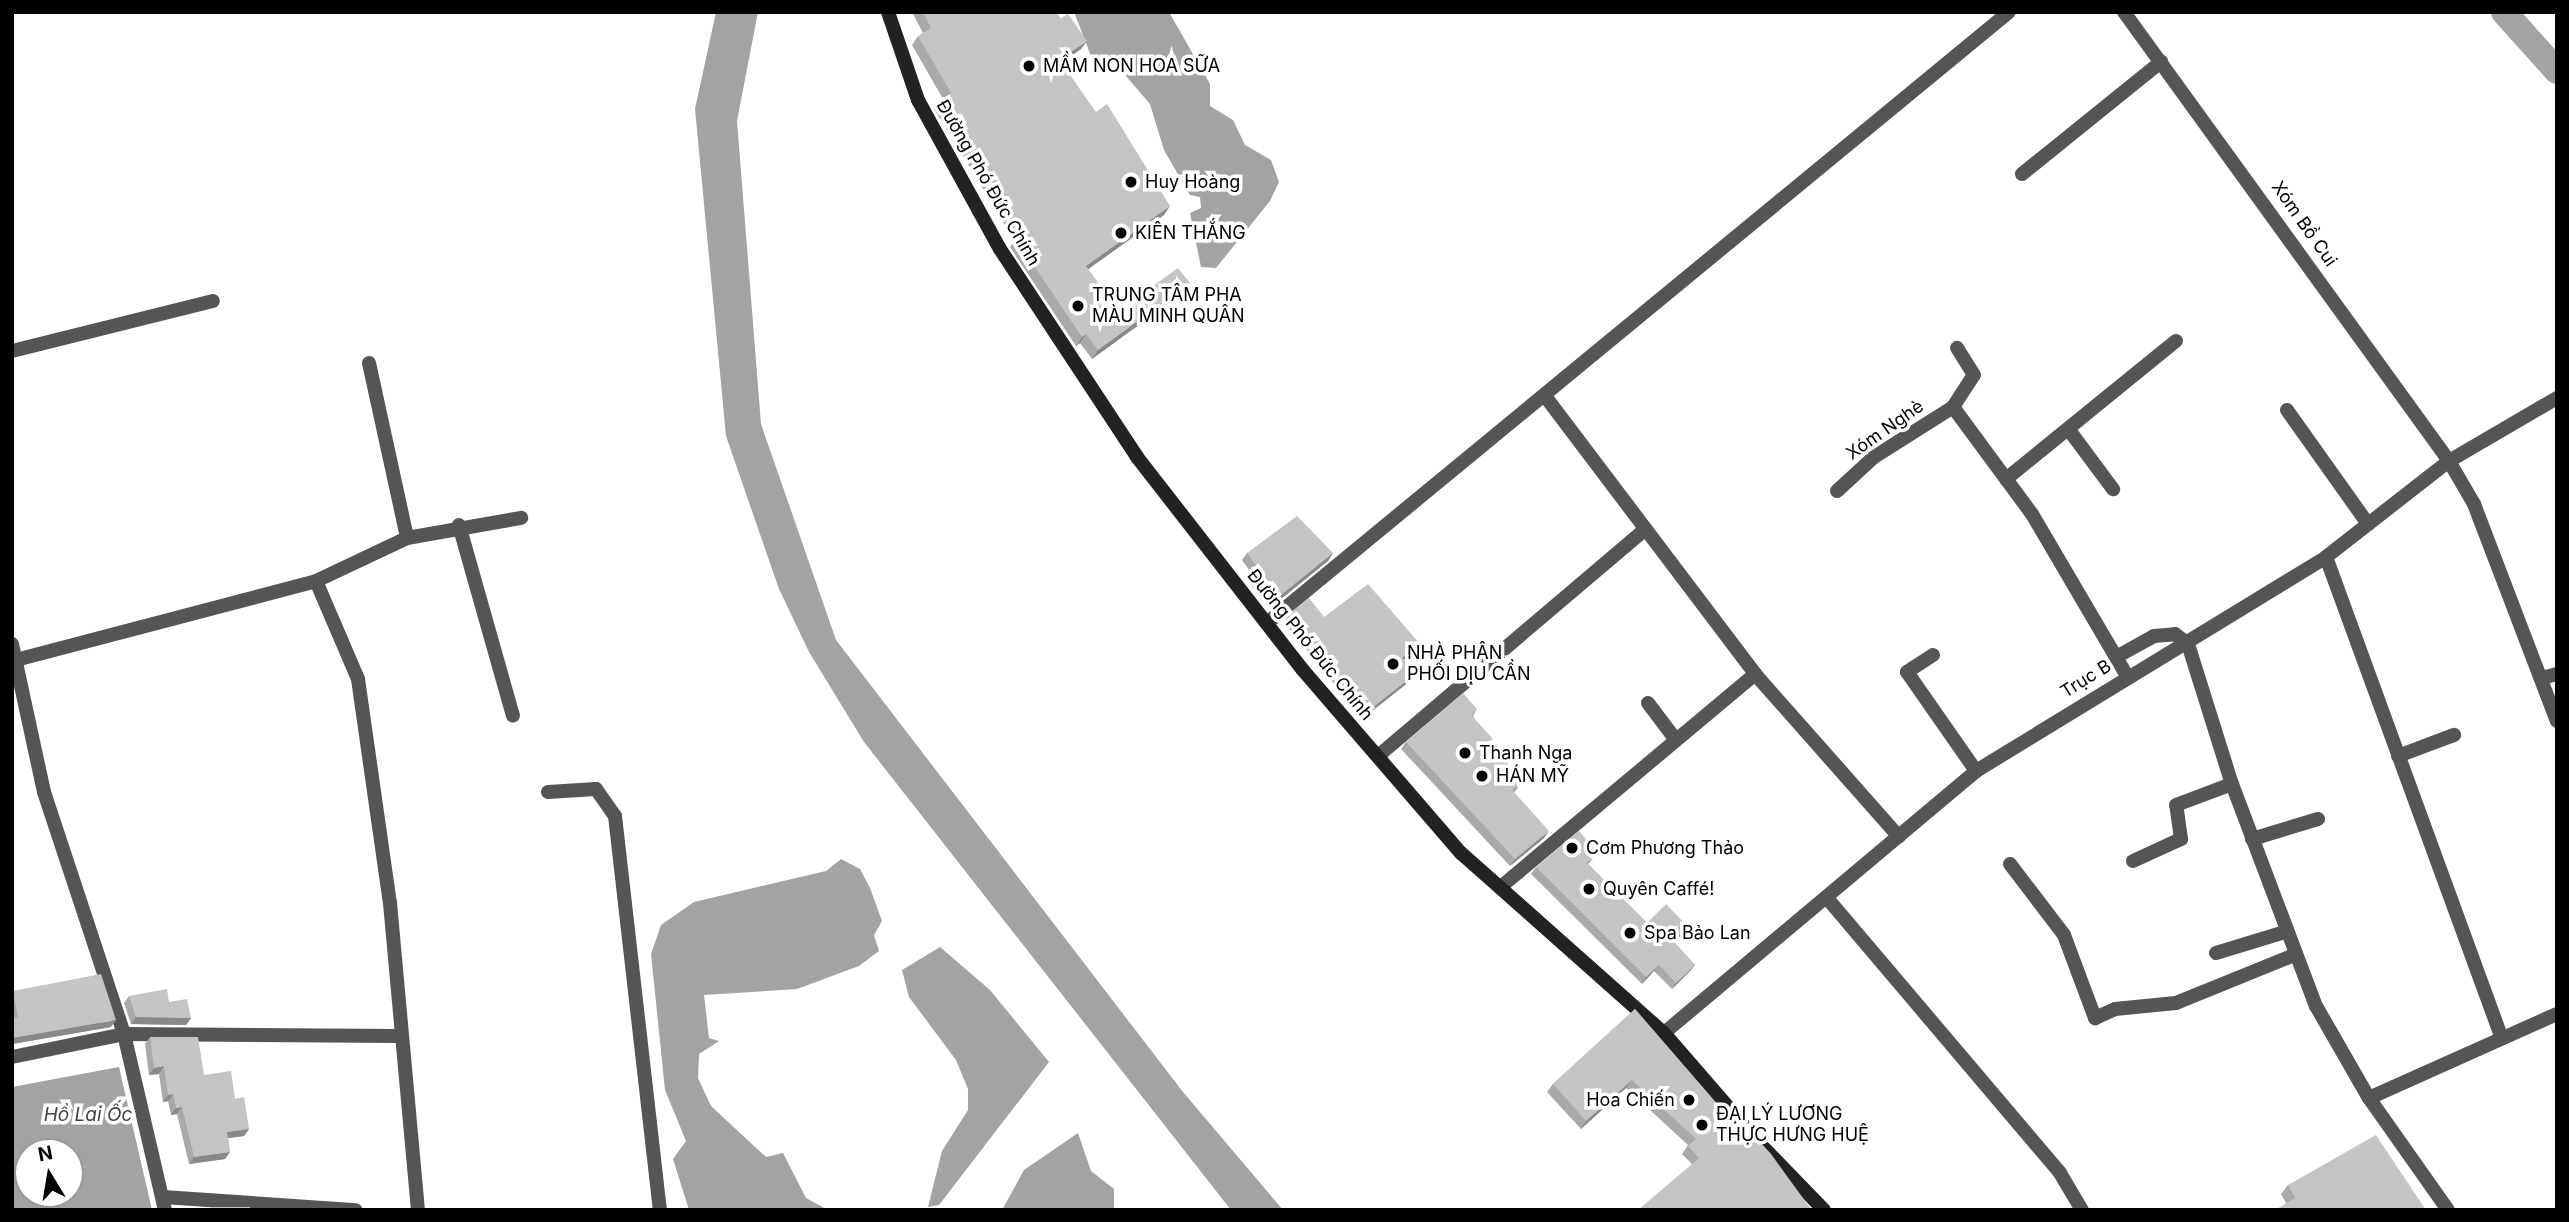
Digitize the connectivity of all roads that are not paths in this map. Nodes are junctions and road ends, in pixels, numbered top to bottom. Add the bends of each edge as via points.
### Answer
1 (888, 12) edge
2 (2009, 12) edge
3 (2124, 12) edge
4 (2161, 62) junction
5 (2022, 174) dead end
6 (213, 301) dead end
7 (2176, 341) dead end
8 (1957, 348) dead end
9 (12, 351) edge
10 (369, 363) dead end
11 (1545, 396) junction
12 (2557, 398) edge
13 (1953, 407) junction
14 (2287, 410) dead end
15 (2069, 430) junction
16 (2449, 461) junction
17 (2006, 479) junction
18 (2113, 489) dead end
19 (1837, 491) dead end
20 (521, 518) dead end
21 (2368, 524) junction
22 (459, 525) junction
23 (1642, 532) junction
24 (407, 538) junction
25 (2326, 557) junction
26 (316, 581) junction
27 (1267, 623) junction
28 (12, 644) edge
29 (2188, 644) junction
30 (1933, 655) dead end
31 (2119, 656) junction
32 (14, 661) edge
33 (1755, 674) junction
34 (2127, 676) junction
35 (2550, 676) edge
36 (1648, 703) dead end
37 (513, 716) dead end
38 (2557, 721) edge
39 (2454, 735) dead end
40 (1676, 740) junction
41 (2398, 756) junction
42 (1378, 757) junction
43 (1976, 771) junction
44 (2232, 784) junction
45 (548, 792) dead end
46 (2318, 819) dead end
47 (1899, 837) junction
48 (2252, 839) junction
49 (2133, 861) dead end
50 (2010, 864) dead end
51 (1503, 885) junction
52 (1827, 898) junction
53 (2285, 932) junction
54 (2216, 953) dead end
55 (2294, 956) junction
56 (2557, 1014) edge
57 (1664, 1033) junction
58 (124, 1034) junction
59 (398, 1036) junction
60 (2501, 1036) junction
61 (12, 1057) edge
62 (2369, 1098) junction
63 (164, 1203) edge
64 (356, 1210) edge
65 (418, 1210) edge
66 (660, 1210) edge
67 (1824, 1210) edge
68 (2082, 1210) edge
69 (2448, 1210) edge

1 - 27 main road, Đường Phó Đức Chính via 918,100 1000,249 1137,457
2 - 11 street
3 - 4 street, Xóm Bồ Cui
4 - 5 street
4 - 16 street, Xóm Bồ Cui
6 - 9 street
7 - 15 street
8 - 13 street via 1973,375
10 - 24 street
11 - 23 street
11 - 27 street
12 - 16 street, Trục B
13 - 17 street, Xóm Nghè
13 - 19 street, Xóm Nghè via 1874,457
14 - 21 street
15 - 17 street
15 - 18 street
16 - 21 street, Trục B
16 - 35 street, Xóm Bồ Cui via 2474,505
17 - 31 street, Xóm Nghè
20 - 22 street
21 - 25 street, Trục B
22 - 24 street
22 - 37 street
23 - 33 street
23 - 42 street
24 - 26 street
25 - 29 street, Trục B
25 - 41 street
26 - 32 street
26 - 59 street via 358,679 390,903
27 - 42 main road, Đường Phó Đức Chính
28 - 32 street
29 - 31 street via 2175,634 2154,636
29 - 34 street, Trục B
29 - 44 street
30 - 43 street via 1908,672
31 - 34 street, Xóm Nghè
32 - 58 street via 44,792
33 - 40 street
33 - 47 street
34 - 43 street, Trục B
35 - 38 street, Xóm Bồ Cui
36 - 40 street
39 - 41 street
40 - 51 street
41 - 60 street
42 - 51 main road, Đường Phó Đức Chính via 1461,852
43 - 47 street, Trục B
44 - 48 street
44 - 49 street via 2176,805 2181,839
45 - 66 street via 596,789 615,817
46 - 48 street
47 - 52 street, Trục B
48 - 53 street
50 - 55 street via 2064,935 2095,1018 2115,1009 2176,1003
51 - 57 main road, Đường Phó Đức Chính
52 - 57 street, Trục B
52 - 68 street via 2060,1173
53 - 54 street
53 - 55 street
55 - 62 street
56 - 60 street
57 - 67 main road, Đường Phó Đức Chính
58 - 59 street
58 - 61 street
58 - 63 street
59 - 65 street
60 - 62 street
62 - 69 street
63 - 64 street

